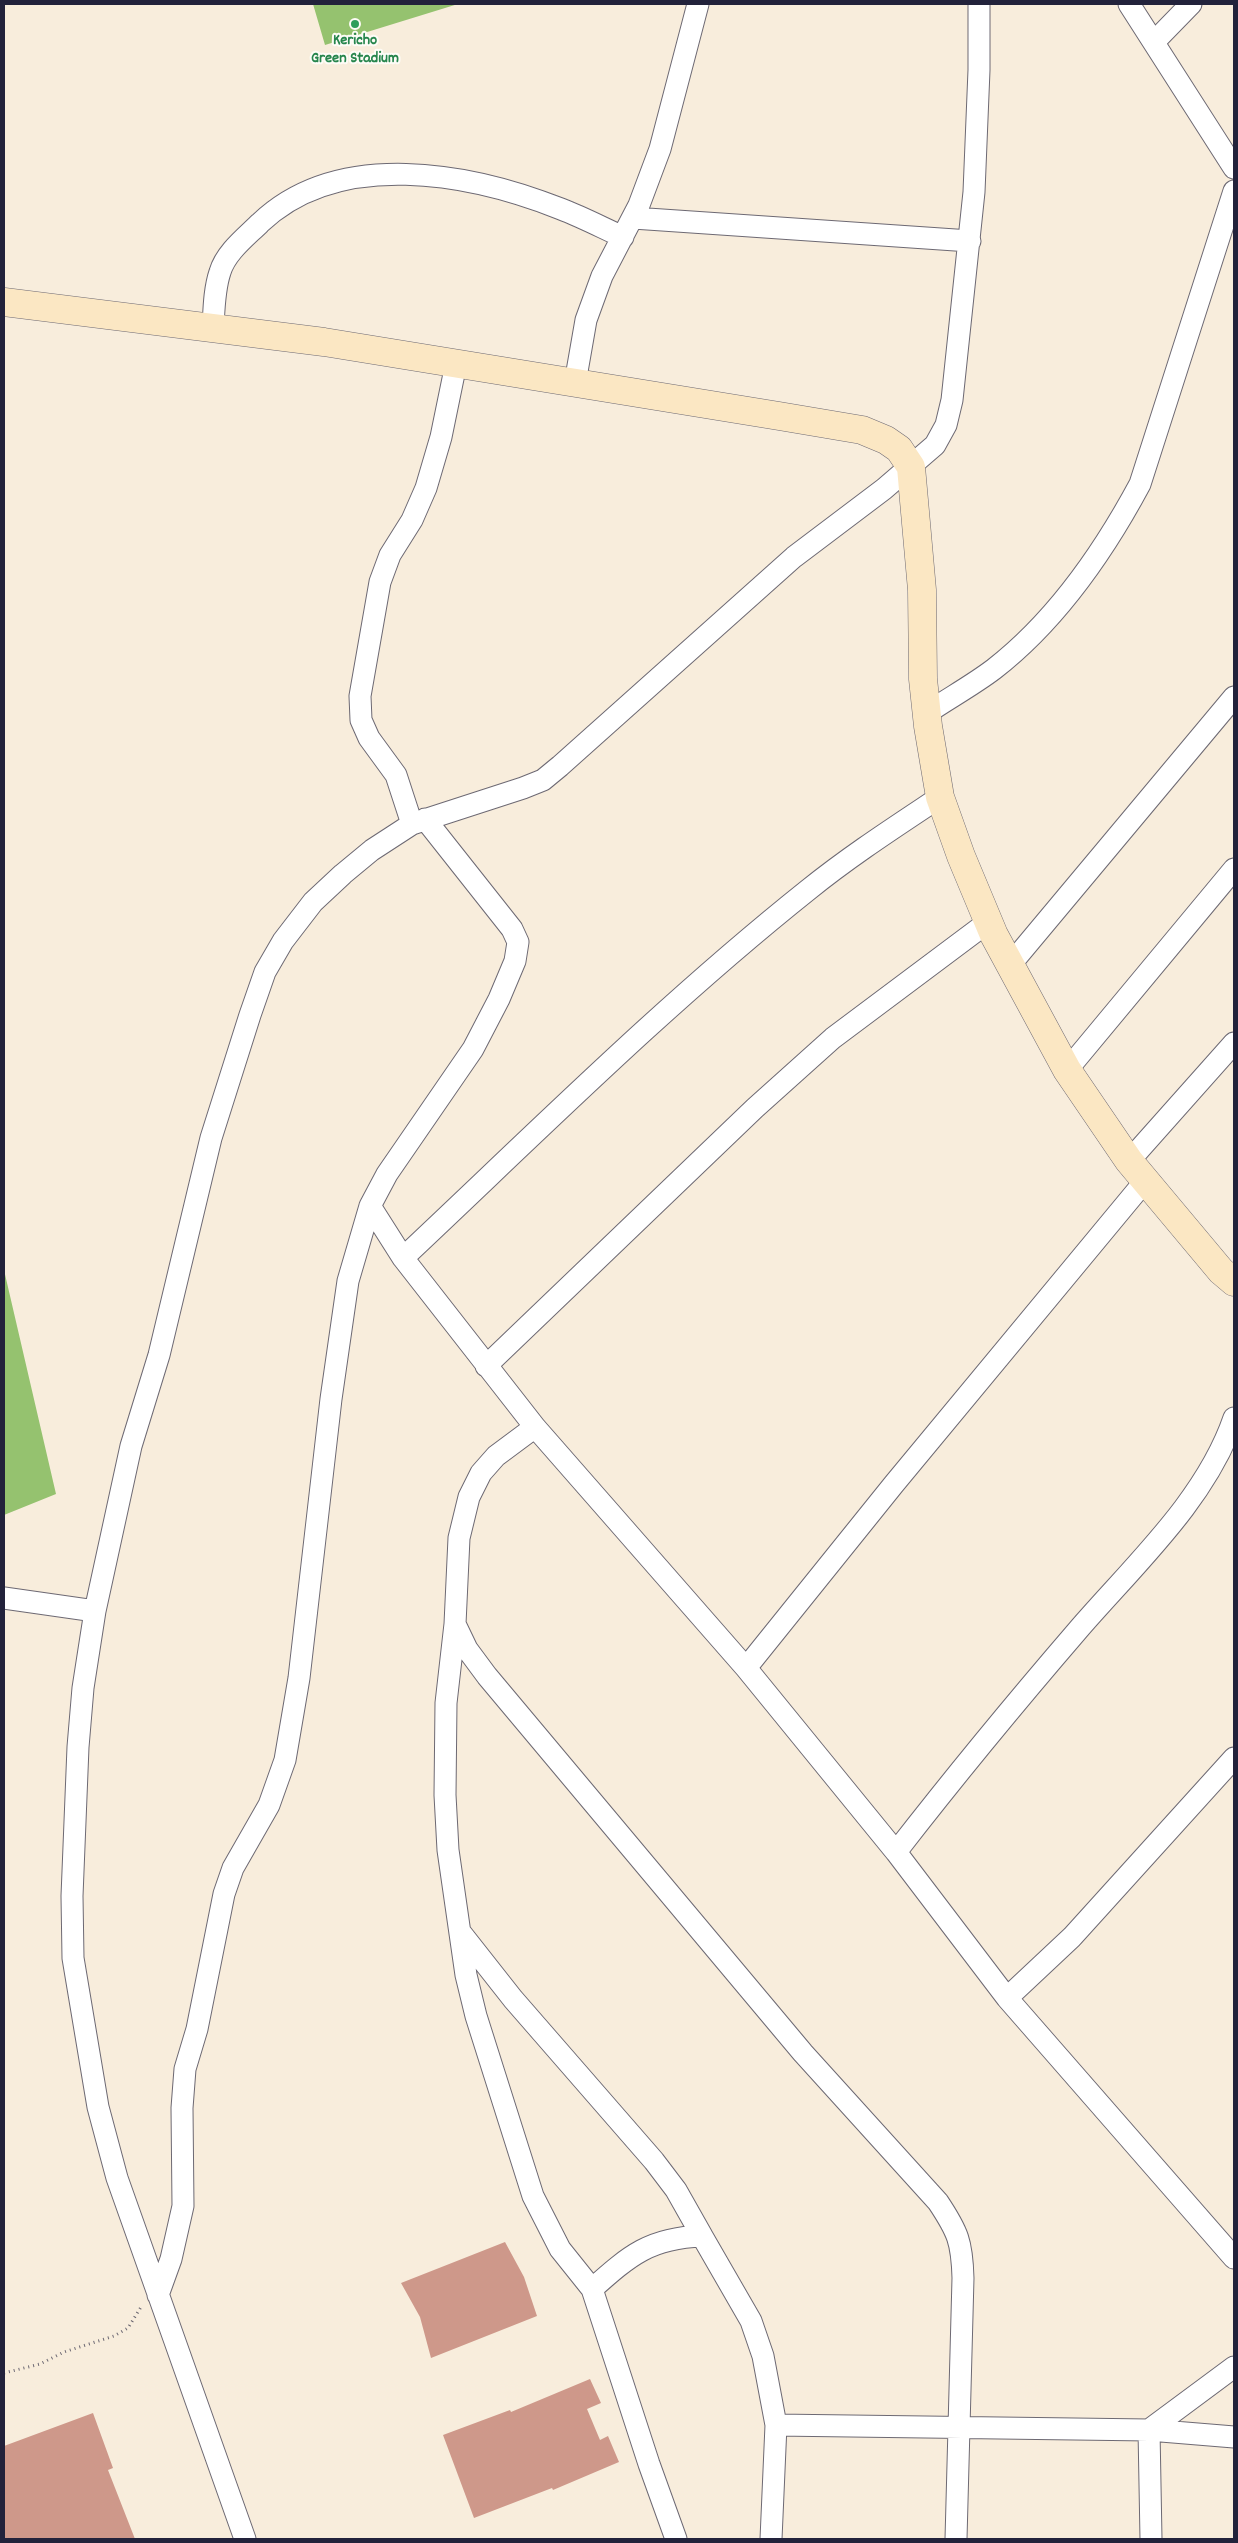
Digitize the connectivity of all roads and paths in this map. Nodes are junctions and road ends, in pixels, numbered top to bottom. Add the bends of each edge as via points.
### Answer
1 (698, 4) edge
2 (978, 4) edge
3 (1129, 4) edge
4 (1190, 4) edge
5 (1154, 42) junction
6 (1234, 168) edge
7 (1234, 191) edge
8 (632, 218) junction
9 (623, 237) junction
10 (970, 241) junction
11 (4, 302) edge
12 (212, 328) junction
13 (456, 364) junction
14 (575, 384) junction
15 (911, 467) junction
16 (1234, 697) edge
17 (927, 713) junction
18 (940, 797) junction
19 (418, 822) junction
20 (1234, 869) edge
21 (988, 922) junction
22 (1010, 965) junction
23 (1234, 1042) edge
24 (1067, 1070) junction
25 (1137, 1171) junction
26 (370, 1206) junction
27 (403, 1258) junction
28 (1234, 1282) edge
29 (486, 1366) junction
30 (1234, 1418) edge
31 (535, 1427) junction
32 (4, 1598) edge
33 (95, 1611) junction
34 (455, 1624) junction
35 (746, 1668) junction
36 (1234, 1758) edge
37 (896, 1852) junction
38 (461, 1933) junction
39 (1007, 1998) junction
40 (702, 2236) junction
41 (1234, 2258) edge
42 (592, 2289) junction
43 (158, 2295) junction
44 (1234, 2367) edge
45 (4, 2373) edge
46 (776, 2425) junction
47 (960, 2427) junction
48 (1148, 2430) junction
49 (1234, 2437) edge
50 (245, 2539) edge
51 (676, 2539) edge
52 (771, 2539) edge
53 (956, 2539) edge
54 (1150, 2539) edge

1 - 8 street via 660,149
2 - 10 street via 979,70
3 - 5 street
4 - 5 street
5 - 6 street
7 - 17 street via 1140,484 1117,527 1056,612 994,669
8 - 9 street
8 - 10 street
9 - 12 street via 561,208 473,182 400,173 366,174 315,188 275,210 242,241 220,271
9 - 14 street via 602,276 586,320
10 - 15 street via 952,400 946,425 935,445
11 - 12 street
12 - 13 street
13 - 14 street
13 - 19 street via 442,437 426,488 412,520 390,555 380,582 360,696 361,720 369,738 396,775
14 - 15 street via 862,430 900,449
15 - 17 street via 922,590
15 - 19 street via 794,557 543,780
16 - 22 street
17 - 18 street
18 - 21 street
18 - 27 street via 808,890 672,1005
19 - 26 street via 512,929 518,948 500,998 474,1050 387,1174
19 - 33 street via 372,850 313,902 283,941 265,972 211,1138 159,1355 131,1446
20 - 24 street
21 - 22 street
21 - 29 street via 819,1051
22 - 24 street
23 - 25 street
24 - 25 street
25 - 28 street via 1221,1271
25 - 35 street via 894,1484
26 - 27 street
26 - 43 street via 348,1281 331,1398 299,1678 285,1760 269,1805 233,1868 222,1903 197,2029 185,2069 182,2108 184,2206
27 - 29 street
29 - 31 street
30 - 37 street via 1211,1470 1175,1518 1078,1630
31 - 34 street via 496,1456 481,1473 469,1497 459,1538
31 - 35 street
32 - 33 street
33 - 43 street via 78,1747 73,1958 98,2106 117,2178
34 - 38 street via 446,1703 445,1795 448,1850
34 - 47 street via 467,1649 487,1676 802,2053 938,2202 954,2226 962,2248 963,2278
35 - 37 street
36 - 39 street via 1072,1937
37 - 39 street
38 - 40 street via 513,1999 654,2161 676,2190
38 - 42 street via 466,1975 476,2016 533,2196 560,2249
39 - 41 street
40 - 42 street via 677,2237 655,2243 623,2261
40 - 46 street via 752,2321 763,2356
42 - 51 street
43 - 45 path via 142,2306 128,2328 114,2336 64,2352 40,2364
43 - 50 street
44 - 48 street
46 - 47 street
46 - 52 street
47 - 48 street
47 - 53 street
48 - 49 street
48 - 54 street

